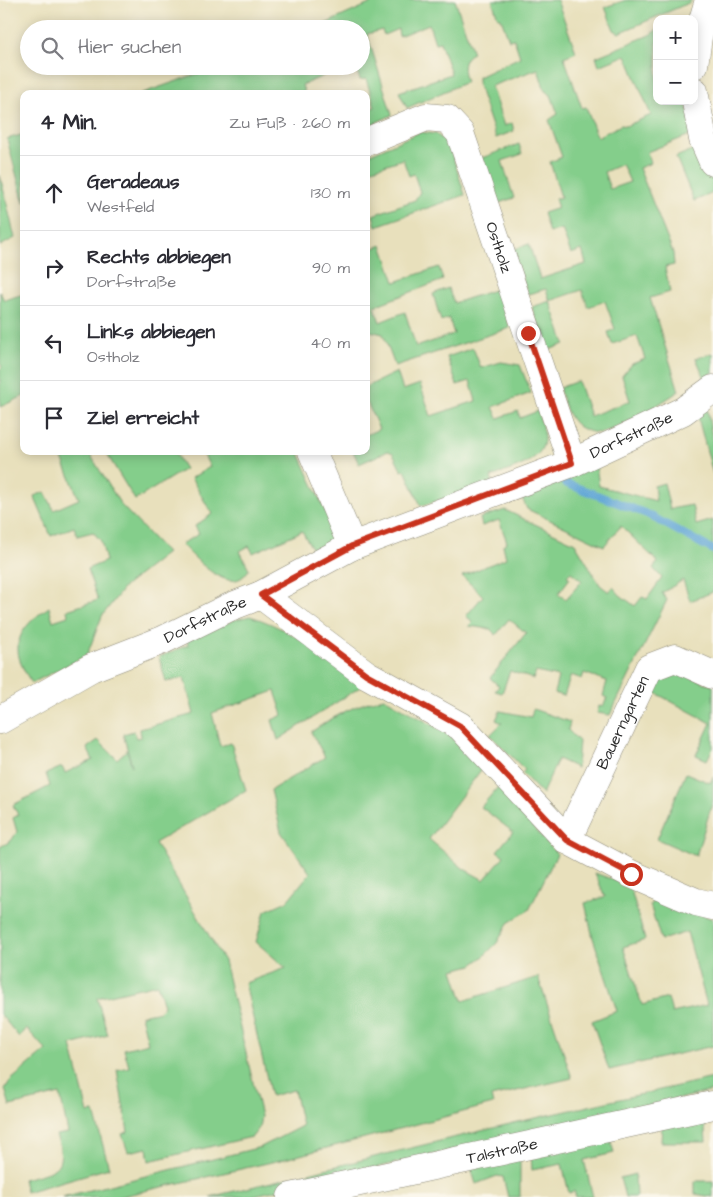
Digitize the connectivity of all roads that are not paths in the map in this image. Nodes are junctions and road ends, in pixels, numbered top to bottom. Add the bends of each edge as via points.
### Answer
1 (709, 0) edge
2 (695, 60) edge
3 (697, 105) edge
4 (370, 140) edge
5 (713, 162) edge
6 (713, 389) edge
7 (314, 455) edge
8 (572, 463) junction
9 (352, 546) junction
10 (261, 595) junction
11 (713, 675) edge
12 (0, 720) edge
13 (567, 840) junction
14 (713, 906) edge
15 (713, 1106) edge
16 (292, 1197) edge

1 - 2 street
3 - 5 street via 703,139
4 - 8 street, Ostholz via 426,117 447,119 460,133
6 - 8 street, Dorfstraße via 683,410
7 - 9 street
8 - 9 street, Dorfstraße
9 - 10 street, Dorfstraße
10 - 12 street, Dorfstraße via 163,640 91,668
10 - 13 street via 366,674 460,726
11 - 13 street, Bauerngarten via 675,658 649,668
13 - 14 street via 631,874
15 - 16 street, Talstraße

